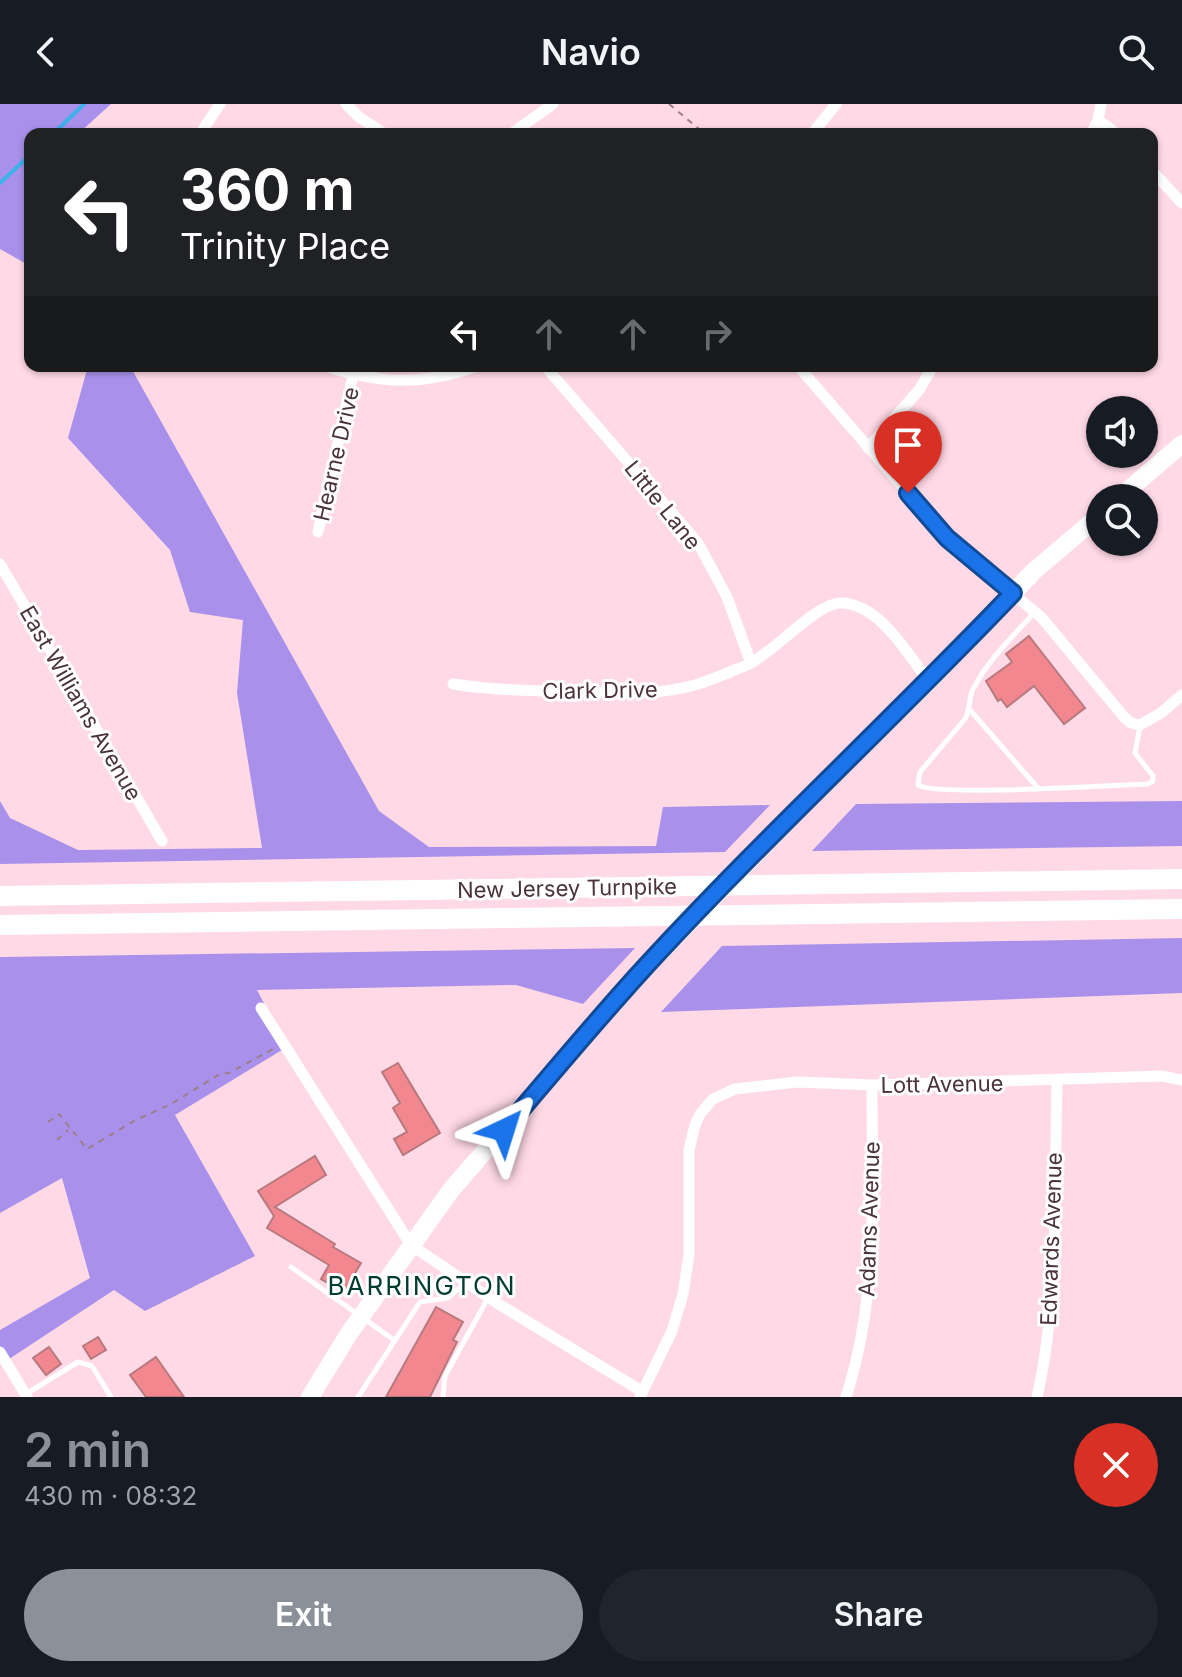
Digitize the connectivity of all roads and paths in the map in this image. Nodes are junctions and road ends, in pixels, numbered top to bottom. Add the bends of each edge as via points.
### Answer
1 (220, 104) edge
2 (346, 104) edge
3 (553, 104) edge
4 (669, 104) edge
5 (836, 104) edge
6 (1101, 104) edge
7 (1098, 120) junction
8 (204, 128) edge
9 (376, 128) edge
10 (519, 128) edge
11 (698, 128) edge
12 (817, 128) edge
13 (1094, 128) edge
14 (1109, 128) edge
15 (1158, 177) edge
16 (1182, 202) edge
17 (344, 372) edge
18 (460, 372) edge
19 (550, 372) edge
20 (803, 372) edge
21 (930, 372) edge
22 (353, 375) junction
23 (1182, 444) edge
24 (868, 448) junction
25 (1135, 484) edge
26 (1086, 527) edge
27 (318, 532) dead end
28 (0, 564) edge
29 (1013, 593) junction
30 (1035, 612) junction
31 (751, 663) junction
32 (929, 681) junction
33 (453, 684) dead end
34 (1182, 695) edge
35 (970, 710) junction
36 (1140, 725) junction
37 (1038, 788) junction
38 (162, 841) dead end
39 (1182, 879) edge
40 (0, 896) edge
41 (1182, 909) edge
42 (0, 925) edge
43 (261, 1008) dead end
44 (273, 1049) dead end
45 (1182, 1080) edge
46 (1057, 1081) junction
47 (872, 1085) junction
48 (48, 1122) dead end
49 (70, 1128) junction
50 (57, 1140) dead end
51 (411, 1245) junction
52 (291, 1267) dead end
53 (466, 1282) junction
54 (488, 1298) junction
55 (361, 1317) junction
56 (394, 1340) junction
57 (0, 1352) edge
58 (641, 1395) edge
59 (27, 1396) edge
60 (111, 1397) edge
61 (310, 1397) edge
62 (358, 1397) edge
63 (443, 1397) edge
64 (846, 1397) edge
65 (1037, 1397) edge

1 - 8 street
2 - 9 street
3 - 10 street
4 - 11 path
5 - 12 street
6 - 7 street
7 - 13 street
7 - 14 street
15 - 16 street
17 - 22 street
18 - 22 street via 399,381
19 - 31 street, Little Lane via 698,543 727,597
20 - 24 street
21 - 24 street
22 - 27 street, Hearne Drive
23 - 25 main road
24 - 29 street via 947,538
26 - 29 main road
28 - 38 street, East Williams Avenue
29 - 30 street
29 - 32 main road
30 - 35 lane via 982,673 971,693
30 - 36 street via 1124,717
31 - 32 street, Clark Drive via 827,605 840,602 879,619
31 - 33 street, Clark Drive via 695,685 645,693 494,691
32 - 51 main road via 635,978 451,1190
34 - 36 street
35 - 37 lane
35 - 37 lane via 920,772 918,785
36 - 37 lane via 1135,753 1153,776 1151,783
39 - 40 highway, New Jersey Turnpike
41 - 42 highway, New Jersey Turnpike
43 - 51 street
44 - 49 path via 87,1149
45 - 46 street, Lott Avenue via 1162,1076
46 - 47 street, Lott Avenue
46 - 65 street, Edwards Avenue via 1052,1273 1047,1351
47 - 58 street, Lott Avenue via 797,1082 735,1089 708,1105 695,1125 689,1150 689,1254 683,1294 672,1331
47 - 64 street, Adams Avenue via 872,1273 863,1339
48 - 49 path via 59,1114
49 - 50 path
51 - 53 street
51 - 55 main road
52 - 55 lane
53 - 54 street
53 - 56 lane via 448,1298 420,1302
54 - 58 street
54 - 63 lane via 445,1376
55 - 56 lane
55 - 61 main road
56 - 62 lane
57 - 59 street
59 - 60 lane via 78,1362 92,1366

